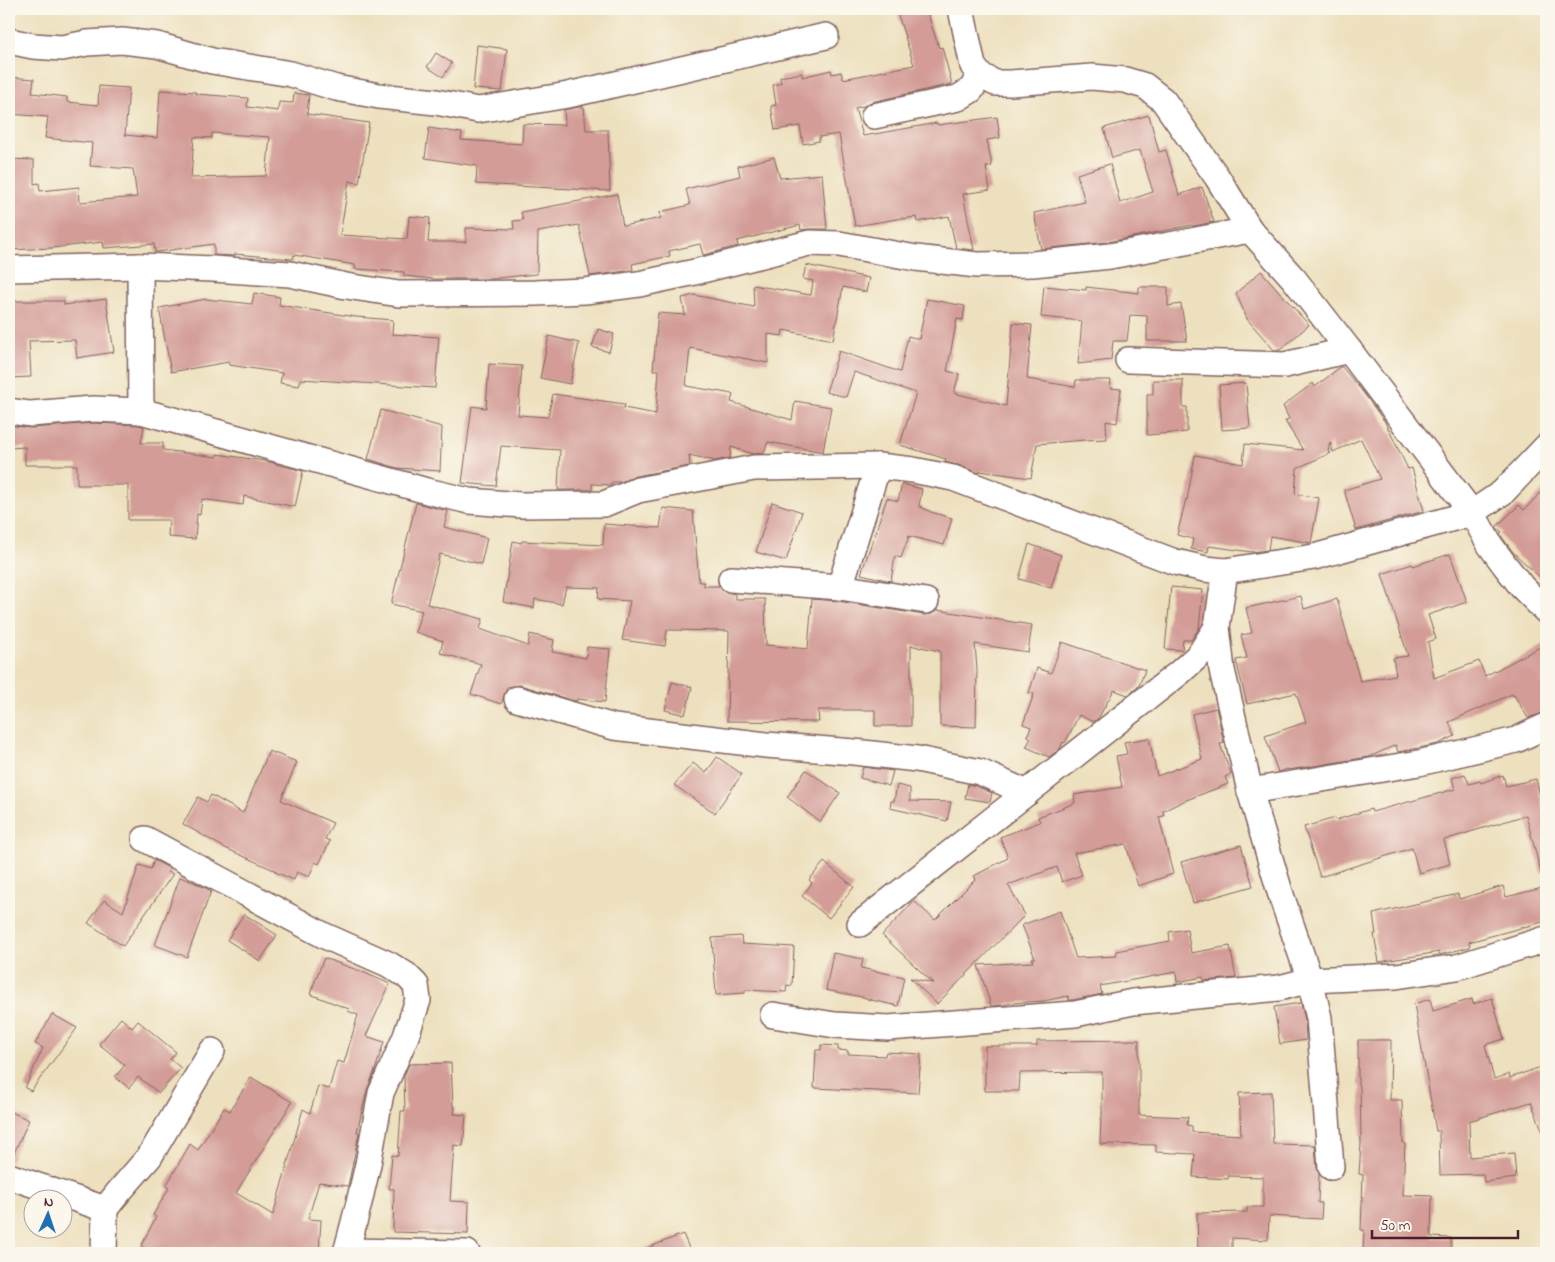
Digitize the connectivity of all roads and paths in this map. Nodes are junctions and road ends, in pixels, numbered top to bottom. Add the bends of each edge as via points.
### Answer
1 (961, 9) edge
2 (826, 36) dead end
3 (9, 41) edge
4 (980, 75) junction
5 (874, 116) dead end
6 (1250, 230) junction
7 (140, 266) junction
8 (9, 269) edge
9 (1349, 350) junction
10 (1128, 360) dead end
11 (9, 411) edge
12 (141, 411) junction
13 (1546, 447) edge
14 (878, 466) junction
15 (1472, 513) junction
16 (1225, 571) junction
17 (731, 579) dead end
18 (840, 587) junction
19 (926, 601) dead end
20 (1546, 611) edge
21 (1216, 627) junction
22 (517, 699) dead end
23 (1546, 726) edge
24 (1250, 791) junction
25 (1027, 793) junction
26 (146, 839) dead end
27 (860, 924) dead end
28 (1546, 939) edge
29 (1310, 980) junction
30 (773, 1015) dead end
31 (212, 1051) dead end
32 (1331, 1168) dead end
33 (9, 1176) edge
34 (105, 1209) junction
35 (346, 1252) edge
36 (104, 1253) edge
37 (467, 1253) edge

1 - 4 street via 973,66
2 - 3 street via 568,95 478,110 336,88 290,74 212,61 157,45 122,41 62,48
4 - 5 street via 970,90 958,98
4 - 6 street via 995,83 1092,77 1146,86 1163,100
6 - 7 street via 1110,256 1033,264 977,265 839,244 809,243 639,284 536,293 399,294 290,274
6 - 9 street via 1294,279
7 - 8 street
7 - 12 street
9 - 10 street via 1285,365
9 - 15 street
11 - 12 street via 30,414
12 - 14 street via 427,491 469,501 521,505 604,504 638,490 754,468
13 - 15 street via 1503,492
14 - 16 street via 953,478 1175,562
14 - 18 street
15 - 16 street via 1314,557
15 - 20 street via 1504,564
16 - 21 street
17 - 18 street
18 - 19 street
21 - 24 street via 1222,670
21 - 25 street via 1199,655 1179,673
22 - 25 street via 614,727 917,760 980,772
23 - 24 street via 1516,740 1419,763
24 - 29 street
25 - 27 street
26 - 35 street via 326,936 388,964 406,974 416,985 418,1000 381,1093 368,1164
28 - 29 street via 1456,967 1396,976
29 - 30 street via 1279,988 1133,1002 1075,1014 888,1028 835,1025
29 - 32 street via 1319,1018
31 - 34 street via 150,1156
33 - 34 street
34 - 36 street
35 - 37 street

